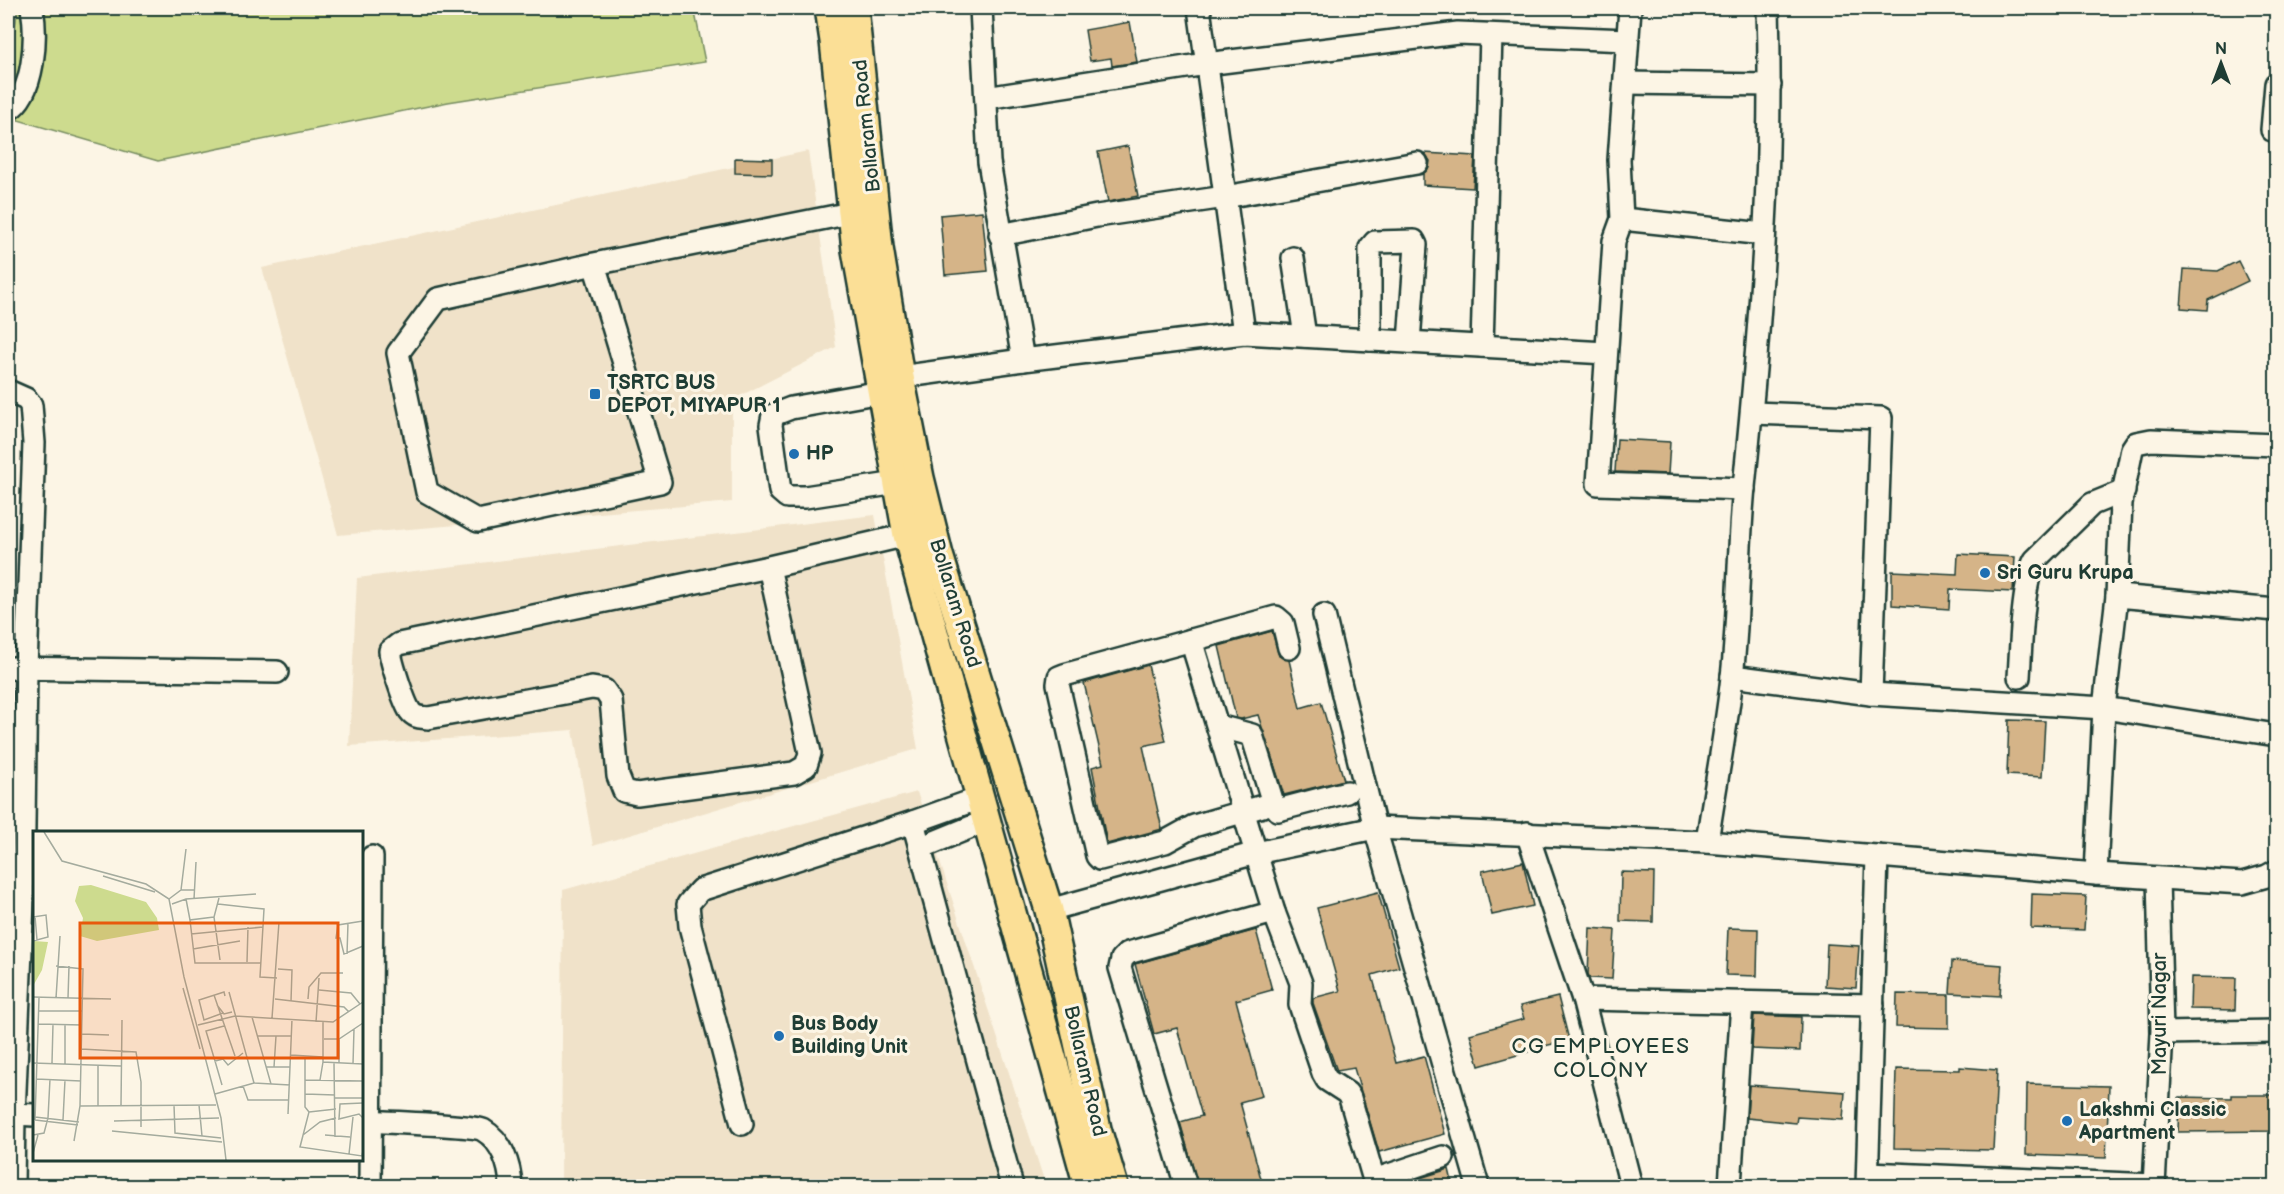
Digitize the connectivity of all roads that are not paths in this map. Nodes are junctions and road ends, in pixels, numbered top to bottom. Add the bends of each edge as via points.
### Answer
1 (32, 8) edge
2 (829, 8) edge
3 (854, 8) edge
4 (981, 8) edge
5 (1198, 8) edge
6 (1630, 8) edge
7 (1768, 8) edge
8 (1491, 35) junction
9 (1627, 40) junction
10 (1206, 64) junction
11 (1625, 83) junction
12 (2277, 84) edge
13 (1770, 85) junction
14 (986, 98) junction
15 (8, 110) edge
16 (2277, 130) edge
17 (1417, 163) dead end
18 (1225, 197) junction
19 (863, 210) junction
20 (1622, 219) junction
21 (1764, 234) junction
22 (1000, 235) junction
23 (1293, 258) dead end
24 (594, 264) junction
25 (1244, 333) junction
26 (1305, 336) junction
27 (1370, 340) junction
28 (1408, 342) junction
29 (1482, 346) junction
30 (1606, 353) junction
31 (1023, 360) junction
32 (891, 385) junction
33 (8, 391) edge
34 (1752, 413) junction
35 (2277, 445) edge
36 (897, 483) junction
37 (1744, 489) junction
38 (2124, 491) junction
39 (907, 536) junction
40 (769, 567) junction
41 (2117, 596) junction
42 (2277, 610) edge
43 (1324, 615) dead end
44 (1191, 640) junction
45 (1289, 648) dead end
46 (17, 668) edge
47 (277, 672) dead end
48 (1732, 676) junction
49 (2019, 677) dead end
50 (1871, 694) junction
51 (2104, 708) junction
52 (1218, 726) junction
53 (2277, 735) edge
54 (16, 778) edge
55 (1347, 792) dead end
56 (1273, 803) junction
57 (983, 810) junction
58 (1244, 812) junction
59 (913, 822) junction
60 (1375, 828) junction
61 (1527, 833) junction
62 (1707, 842) junction
63 (920, 848) junction
64 (1256, 854) junction
65 (1877, 856) junction
66 (372, 857) dead end
67 (2277, 871) edge
68 (2096, 874) junction
69 (2158, 878) junction
70 (15, 903) edge
71 (1049, 910) junction
72 (1274, 912) junction
73 (27, 984) edge
74 (1583, 999) junction
75 (1742, 1002) junction
76 (1873, 1005) junction
77 (2277, 1030) edge
78 (2162, 1033) junction
79 (24, 1114) edge
80 (366, 1121) edge
81 (742, 1124) dead end
82 (1443, 1156) dead end
83 (1868, 1180) edge
84 (1997, 1183) edge
85 (1375, 1184) edge
86 (14, 1186) edge
87 (370, 1186) edge
88 (511, 1186) edge
89 (1012, 1186) edge
90 (1088, 1186) edge
91 (1114, 1186) edge
92 (1186, 1186) edge
93 (1478, 1186) edge
94 (1631, 1186) edge
95 (1730, 1186) edge
96 (2154, 1186) edge

1 - 15 street via 30,75 18,104
2 - 19 main road, Bollaram Road
3 - 19 main road, Bollaram Road
4 - 14 street
5 - 10 street
6 - 9 street
7 - 13 street
8 - 9 street
8 - 10 street via 1458,33
8 - 29 street
9 - 11 street
10 - 14 street
10 - 18 street
11 - 13 street
11 - 20 street via 1619,160
12 - 16 street via 2272,130
13 - 21 street
14 - 22 street via 989,162
17 - 18 street
18 - 22 street
18 - 25 street
19 - 24 street
19 - 32 main road, Bollaram Road via 879,248
20 - 21 street
20 - 30 street via 1614,241
21 - 34 street
22 - 31 street
23 - 26 street
24 - 24 street via 438,299 398,353 427,492 478,521 660,482
25 - 26 street
25 - 31 street
26 - 27 street
27 - 28 street
27 - 28 street via 1370,248 1375,242 1414,241
28 - 29 street
29 - 30 street
30 - 37 street via 1598,484
31 - 32 street
32 - 36 main road, Bollaram Road
32 - 36 street via 790,408 773,416 771,425 780,491 788,497
32 - 71 main road, Bollaram Road via 939,555
33 - 46 street via 31,405 33,434
34 - 37 street
34 - 50 street via 1881,418
35 - 38 street via 2140,442 2132,449
36 - 39 main road, Bollaram Road
37 - 48 street
38 - 41 street
38 - 49 street via 2092,504 2031,566
39 - 40 street
39 - 57 main road, Bollaram Road
40 - 40 street via 399,644 390,651 391,660 410,711 417,717 592,688 604,690 611,700 618,776 624,791 637,794 794,773 806,766 810,753
41 - 42 street
41 - 51 street
43 - 60 street
44 - 45 street via 1276,617 1283,623
44 - 52 street
44 - 58 street via 1059,677 1097,856 1105,859 1165,842 1194,826
46 - 47 street
46 - 54 street
48 - 50 street
48 - 62 street
50 - 51 street
51 - 53 street
51 - 68 street
52 - 56 street via 1252,735
52 - 58 street
54 - 70 street
55 - 56 street via 1284,810 1278,810
56 - 58 street
57 - 59 street
57 - 63 street
57 - 90 main road, Bollaram Road
58 - 64 street
59 - 63 street
59 - 81 street via 700,890 687,904
60 - 61 street
60 - 64 street
60 - 93 street
61 - 62 street
61 - 74 street
62 - 65 street
63 - 89 street
64 - 71 street
64 - 72 street
65 - 68 street
65 - 76 street
66 - 80 street
67 - 69 street via 2242,883
68 - 69 street
69 - 78 street, Mayuri Nagar
70 - 73 street
71 - 91 main road, Bollaram Road via 1097,1129
72 - 85 street via 1301,982 1300,1005 1323,1073 1350,1098
72 - 92 street via 1128,953 1122,959 1120,968
73 - 79 street
74 - 75 street
74 - 94 street
75 - 76 street
75 - 95 street
76 - 83 street
77 - 78 street
78 - 96 street, Mayuri Nagar
79 - 86 street
80 - 87 street
80 - 88 street via 481,1128 498,1141 511,1172
82 - 85 street
83 - 84 street
84 - 96 street

